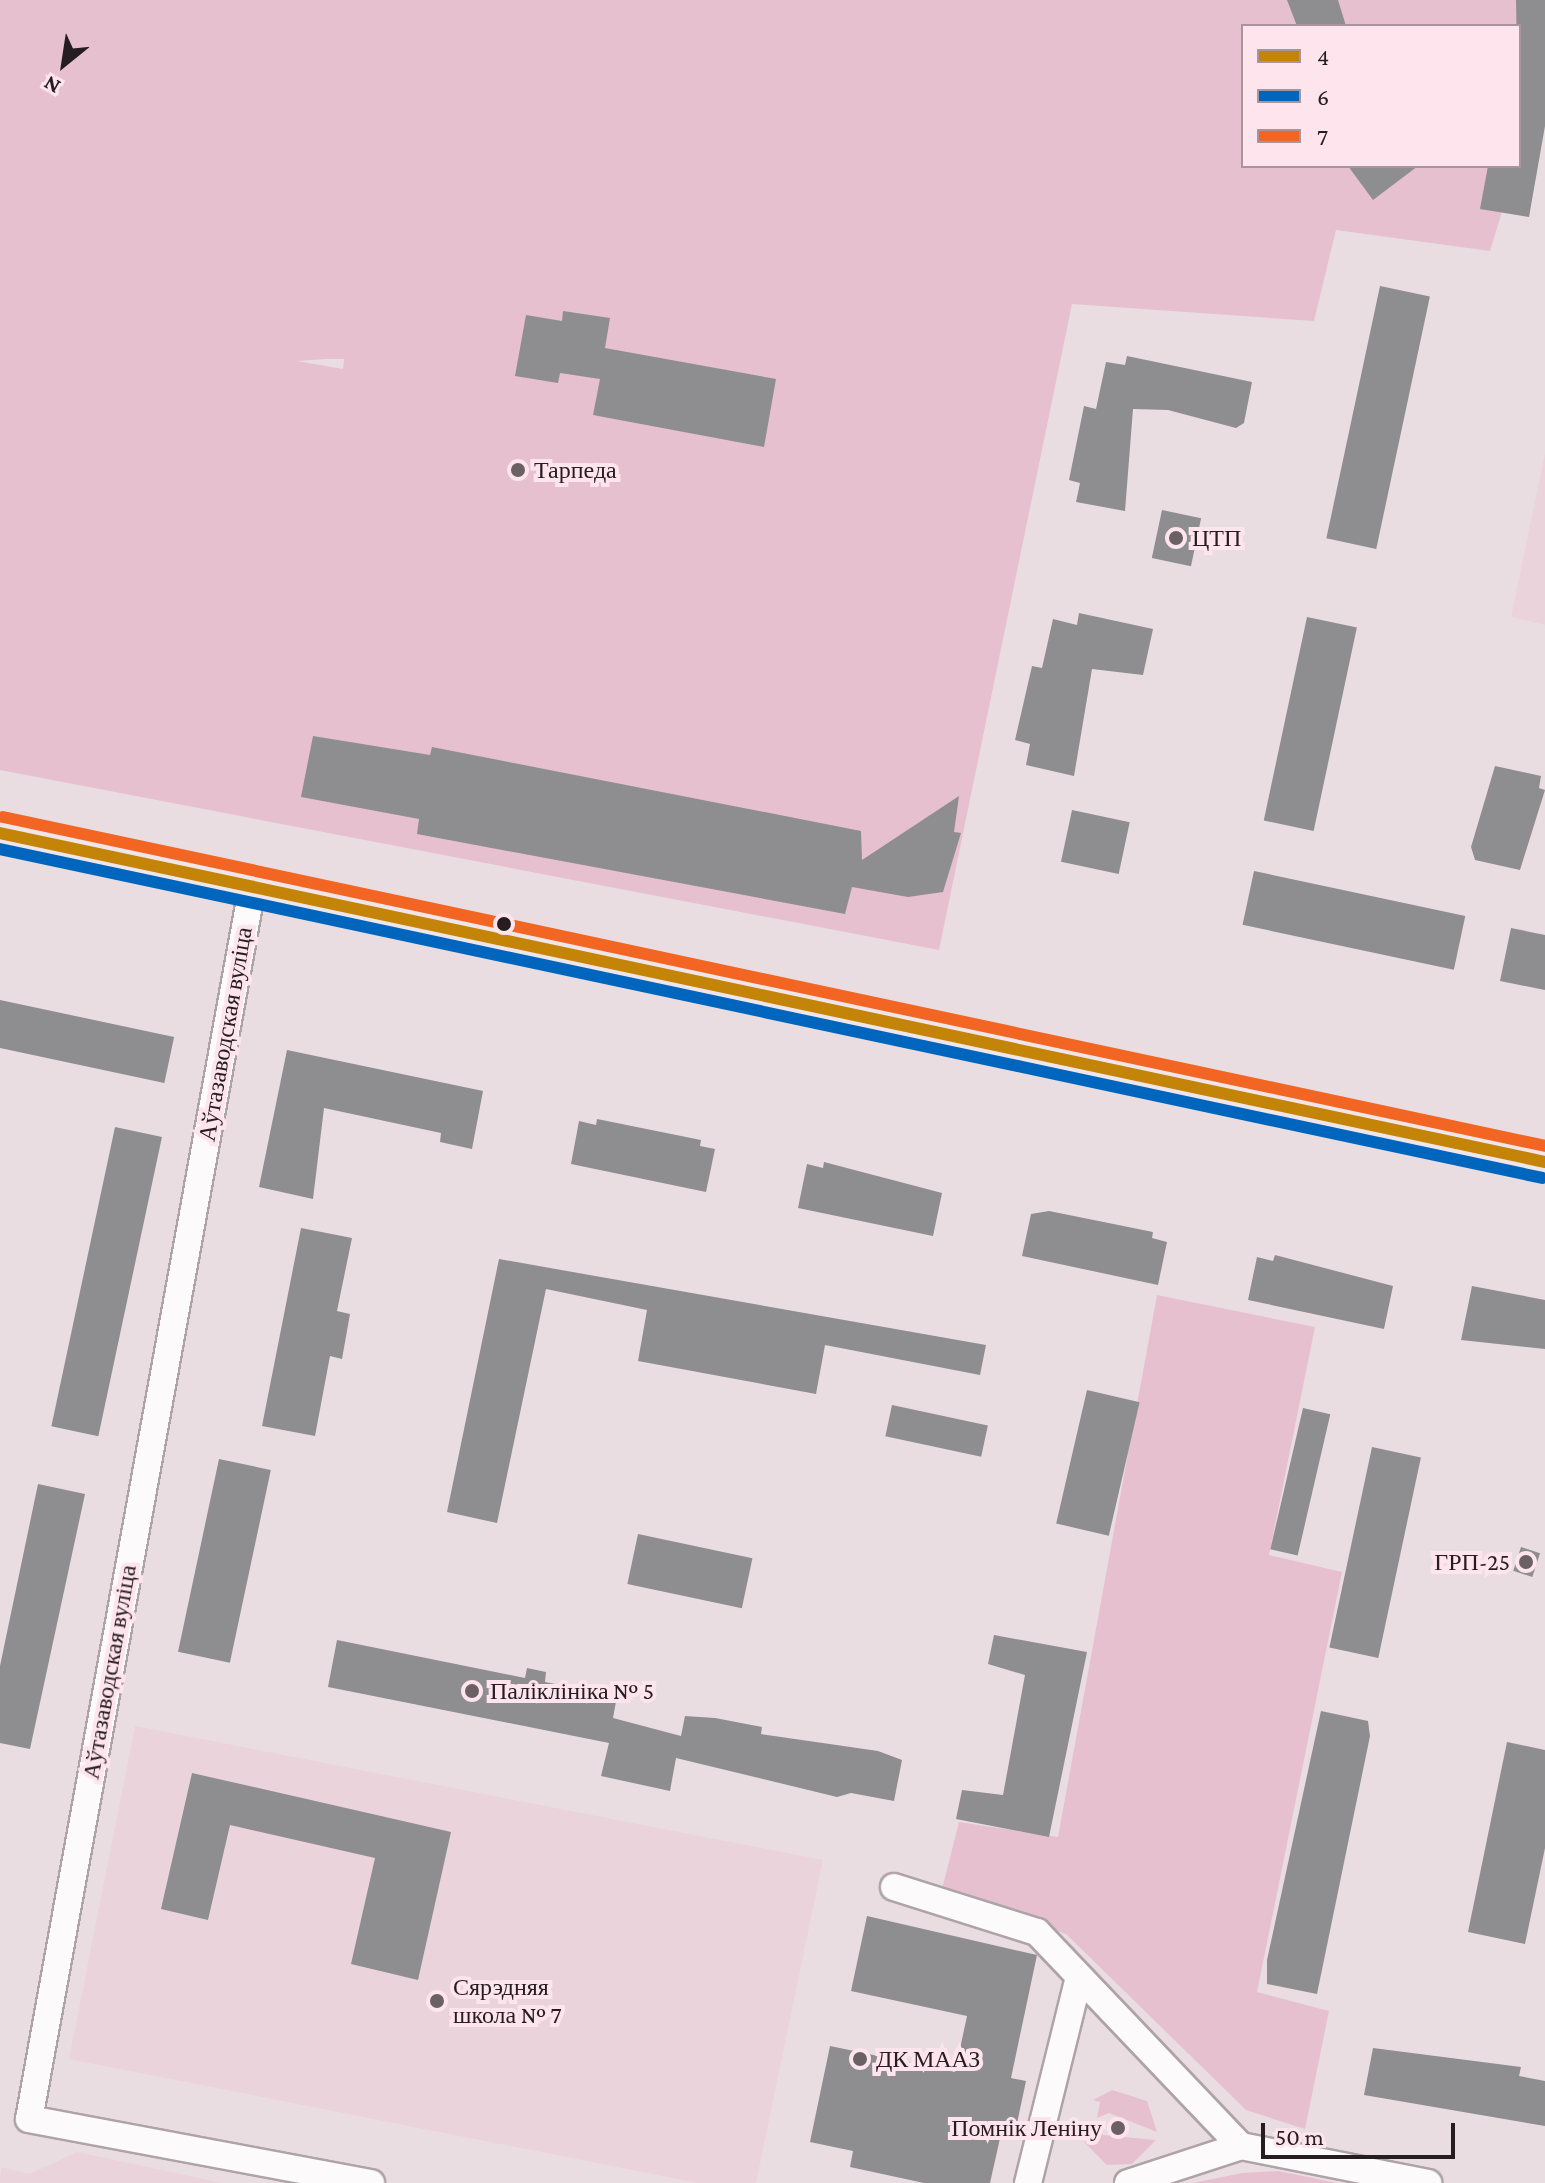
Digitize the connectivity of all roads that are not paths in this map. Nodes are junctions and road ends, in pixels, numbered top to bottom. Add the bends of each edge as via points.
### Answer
1 (0, 833) edge
2 (253, 883) junction
3 (1545, 1162) edge
4 (894, 1887) dead end
5 (1078, 1981) junction
6 (1241, 2146) junction
7 (371, 2183) edge
8 (1028, 2183) edge
9 (1128, 2183) edge
10 (1428, 2183) edge

1 - 2 main road
2 - 3 main road
2 - 7 street, Аўтазаводская вуліца via 29,2119
4 - 5 street via 1037,1932
5 - 6 street
5 - 8 street
6 - 9 street
6 - 10 street

